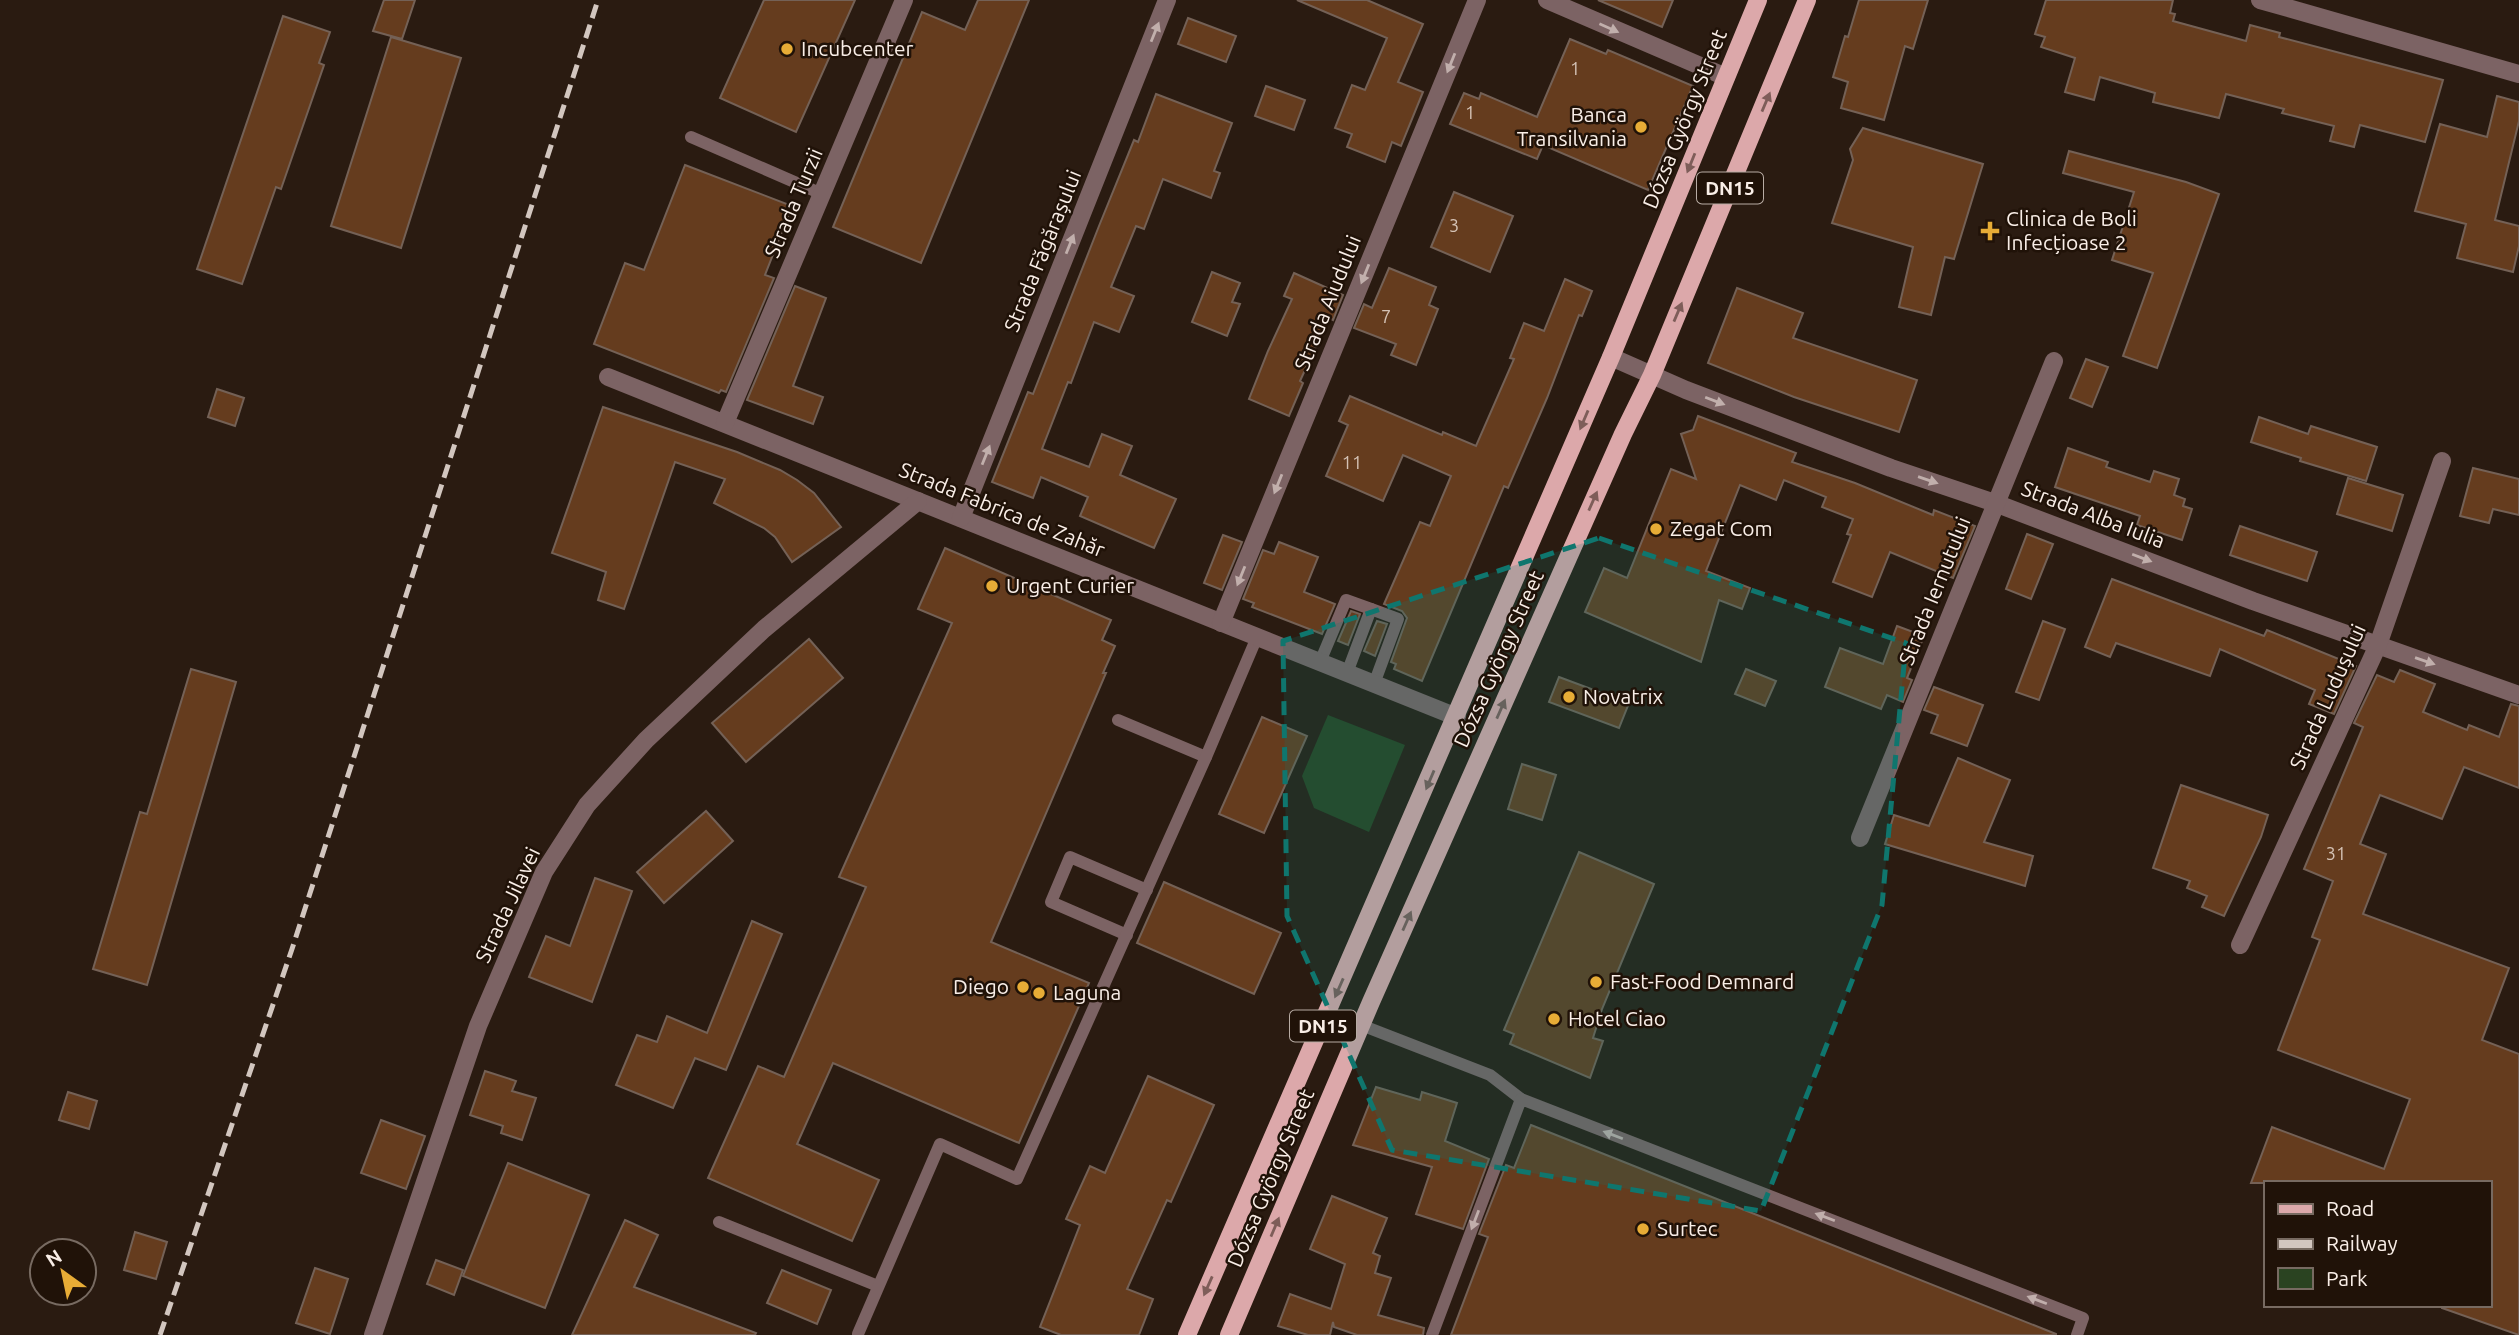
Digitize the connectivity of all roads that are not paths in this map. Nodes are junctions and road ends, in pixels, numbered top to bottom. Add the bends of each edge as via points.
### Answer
1 (904, 0) edge
2 (1167, 0) edge
3 (1477, 0) edge
4 (1547, 0) edge
5 (1758, 0) edge
6 (1807, 0) edge
7 (2260, 0) edge
8 (2519, 74) edge
9 (1727, 77) junction
10 (691, 137) dead end
11 (822, 194) junction
12 (1611, 358) junction
13 (2054, 361) dead end
14 (1652, 375) junction
15 (608, 377) dead end
16 (725, 423) junction
17 (2442, 461) dead end
18 (918, 501) junction
19 (1995, 503) junction
20 (961, 518) junction
21 (1371, 609) junction
22 (1222, 623) junction
23 (1256, 637) junction
24 (2378, 645) junction
25 (1320, 662) junction
26 (1347, 673) junction
27 (1374, 684) junction
28 (2519, 695) edge
29 (1457, 717) junction
30 (1118, 720) dead end
31 (1206, 757) junction
32 (1860, 838) dead end
33 (1147, 890) junction
34 (1126, 935) junction
35 (2240, 945) dead end
36 (1361, 1025) junction
37 (1521, 1099) junction
38 (719, 1223) dead end
39 (878, 1286) junction
40 (858, 1334) edge
41 (373, 1335) edge
42 (1187, 1335) edge
43 (1229, 1335) edge
44 (1432, 1335) edge
45 (2077, 1335) edge

1 - 11 street, Strada Turzii
20 -> 2 street, Strada Făgărașului
3 -> 22 street, Strada Aiudului
4 -> 9 street
5 - 9 main road, Dózsa György Street / DN15
14 -> 6 main road, Dózsa György Street / DN15
7 - 8 street
9 -> 12 main road, Dózsa György Street / DN15
10 - 11 lane
11 - 16 street, Strada Turzii
12 - 14 street, Strada Alba Iulia
12 -> 29 main road, Dózsa György Street / DN15
13 - 19 street, Strada Iernutului
14 -> 19 street, Strada Alba Iulia via 1891,468
36 -> 14 main road, Dózsa György Street / DN15
15 - 16 street, Strada Fabrica de Zahăr
16 - 18 street, Strada Fabrica de Zahăr
17 - 24 street, Strada Ludușului
18 - 20 street, Strada Fabrica de Zahăr
18 - 41 street, Strada Jilavei via 764,629 646,740 587,805 544,872 478,1026
19 -> 24 street, Strada Alba Iulia
19 - 32 street, Strada Iernutului
20 - 22 street, Strada Fabrica de Zahăr
21 - 25 lane via 1346,600
21 - 26 lane
21 - 27 lane via 1398,619
22 - 23 street, Strada Fabrica de Zahăr
23 - 25 street, Strada Fabrica de Zahăr
23 - 31 lane
24 -> 28 street, Strada Alba Iulia
24 - 35 street, Strada Ludușului
25 - 26 street, Strada Fabrica de Zahăr
26 - 27 street, Strada Fabrica de Zahăr
27 - 29 street, Strada Fabrica de Zahăr
29 -> 42 main road, Dózsa György Street / DN15
30 - 31 lane
31 - 33 lane
33 - 34 lane
33 - 34 lane via 1070,857 1051,902
34 - 39 lane via 1017,1179 940,1144
36 - 37 lane via 1490,1075
43 -> 36 main road, Dózsa György Street / DN15
37 -> 44 lane
45 -> 37 lane via 2083,1318
38 - 39 lane
39 - 40 lane

